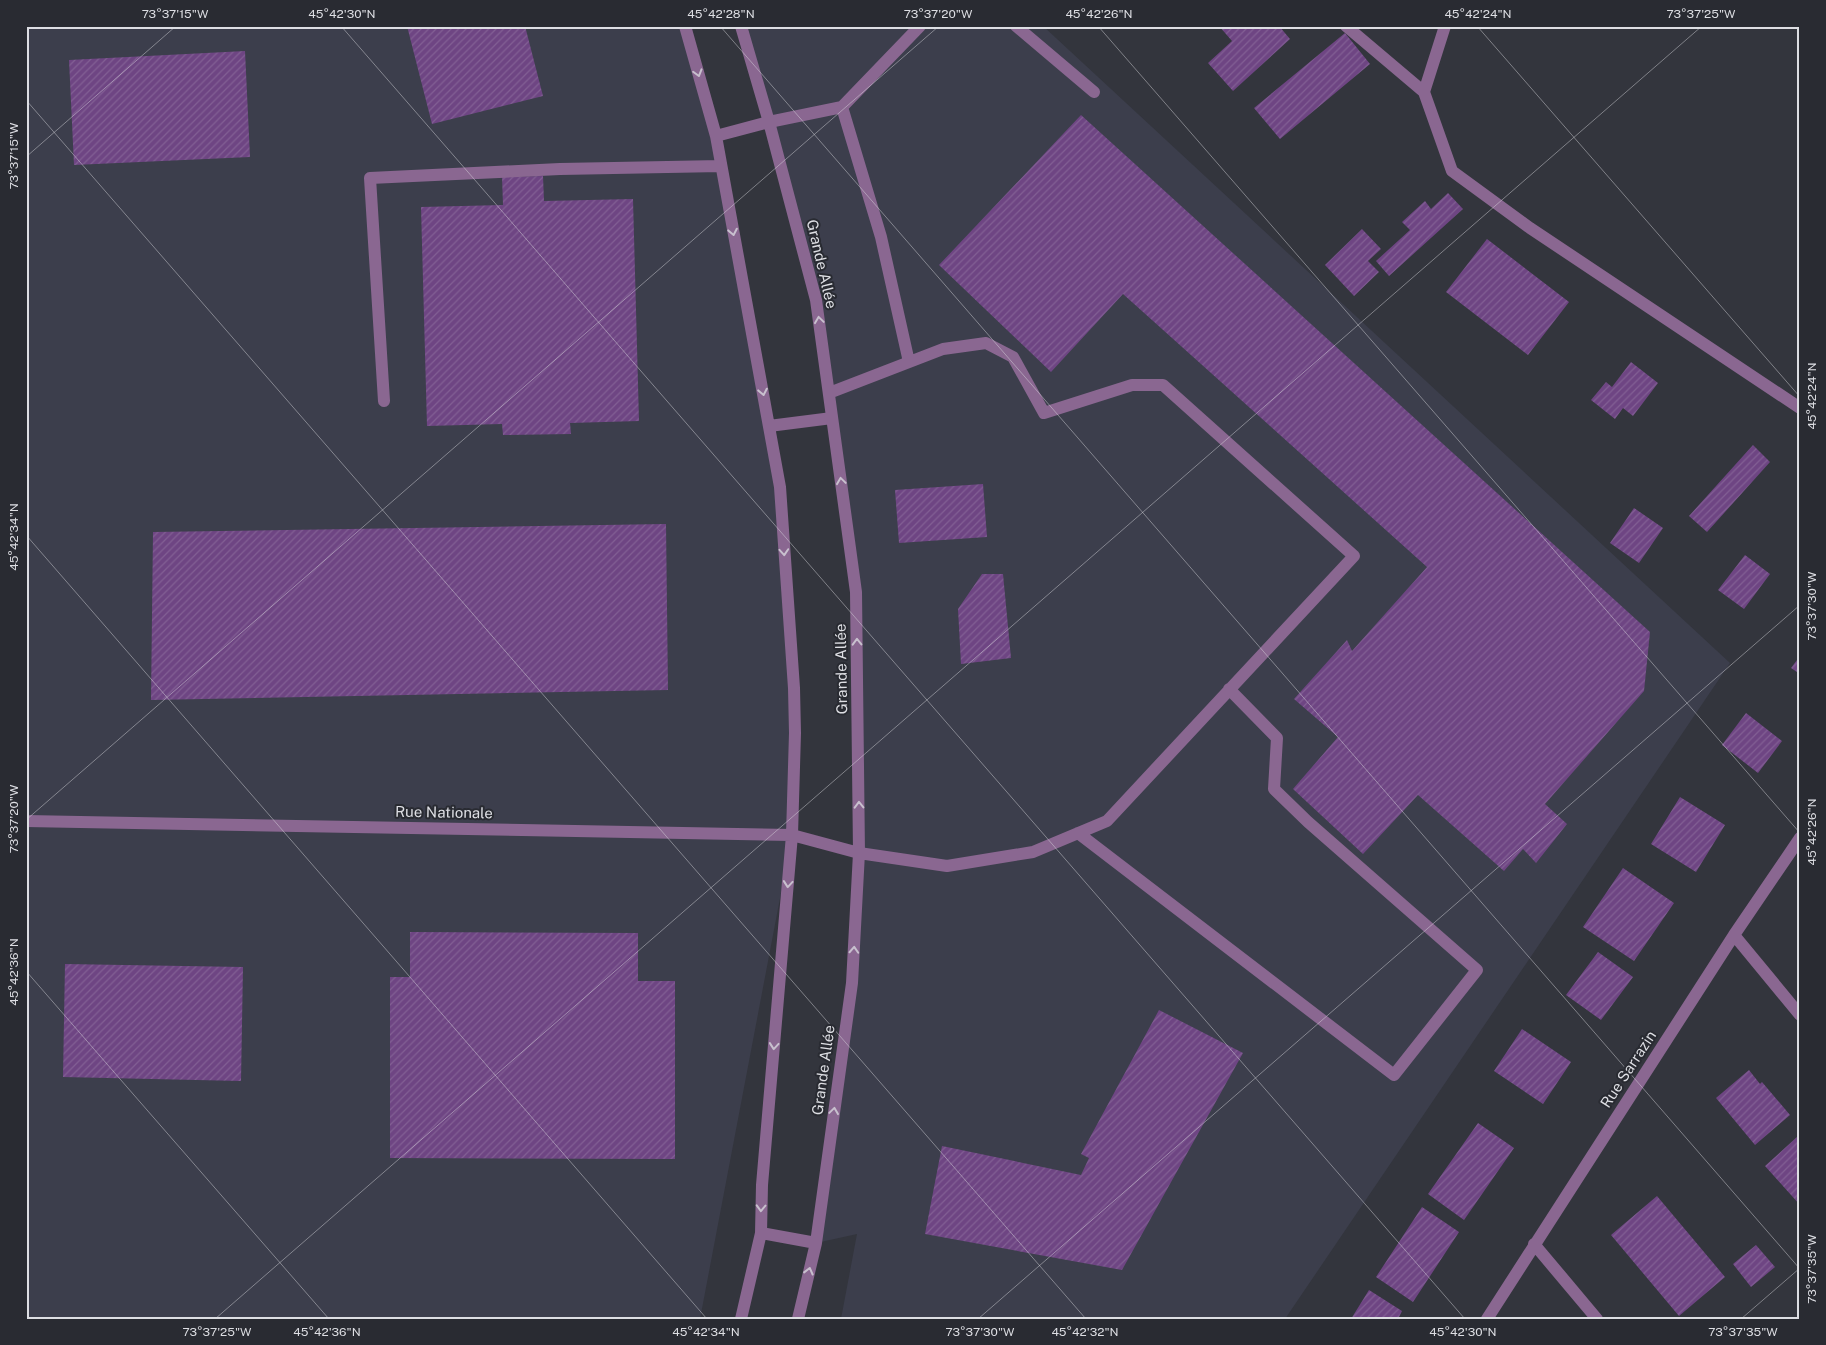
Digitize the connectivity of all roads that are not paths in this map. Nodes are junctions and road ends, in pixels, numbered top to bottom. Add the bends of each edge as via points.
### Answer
1 (685, 26) edge
2 (741, 26) edge
3 (920, 26) edge
4 (1016, 26) edge
5 (1346, 26) edge
6 (1445, 26) edge
7 (1094, 92) dead end
8 (1424, 92) junction
9 (842, 108) junction
10 (769, 122) junction
11 (716, 136) junction
12 (721, 166) junction
13 (909, 362) junction
14 (829, 393) junction
15 (384, 401) dead end
16 (1800, 408) edge
17 (832, 418) junction
18 (769, 426) junction
19 (1229, 689) junction
20 (26, 821) edge
21 (1078, 833) junction
22 (792, 835) junction
23 (1800, 838) edge
24 (859, 853) junction
25 (1734, 935) junction
26 (1800, 1015) edge
27 (760, 1233) junction
28 (816, 1243) junction
29 (1534, 1244) junction
30 (740, 1319) edge
31 (798, 1319) edge
32 (1487, 1319) edge
33 (1597, 1319) edge

1 -> 11 street
2 - 10 street, Grande Allée
3 - 9 street
4 - 7 street
5 - 8 street
6 - 8 street
8 - 16 street via 1452,171 1530,228
9 - 10 street
9 - 13 street via 881,237
10 - 11 street
14 -> 10 street, Grande Allée via 816,300
11 - 12 street
12 - 15 street via 560,169 370,178
12 -> 18 street
13 - 14 street
13 - 19 street, Rue Nationale via 943,349 986,343 1013,357 1044,413 1132,385 1163,384 1354,556
14 - 17 street, Grande Allée
17 - 18 street
24 -> 17 street, Grande Allée via 856,592
18 -> 22 street via 780,487 794,688
19 - 21 street, Rue Nationale via 1106,821
19 - 21 street via 1277,738 1274,789 1477,970 1394,1075
20 - 22 street, Rue Nationale
21 - 24 street, Rue Nationale via 1033,852 947,866
22 - 24 street, Rue Nationale
22 -> 27 street
23 - 25 street, Rue Sarrazin
28 -> 24 street, Grande Allée via 852,983
25 - 26 street
25 - 29 street, Rue Sarrazin
27 - 28 street
27 - 30 street
31 -> 28 street, Grande Allée
29 - 32 street, Rue Sarrazin
29 - 33 street

